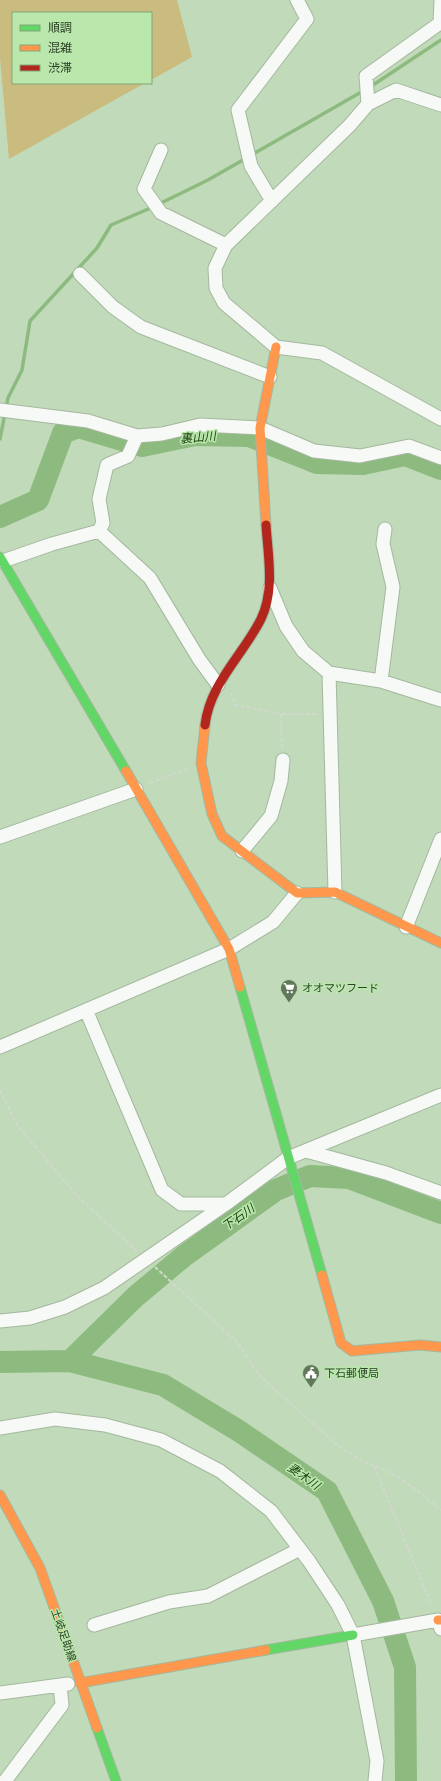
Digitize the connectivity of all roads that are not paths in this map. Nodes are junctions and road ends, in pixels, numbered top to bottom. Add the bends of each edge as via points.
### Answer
1 (297, 0) edge
2 (441, 0) edge
3 (368, 104) junction
4 (441, 105) edge
5 (161, 150) dead end
6 (272, 201) junction
7 (226, 245) junction
8 (80, 274) dead end
9 (276, 347) junction
10 (270, 377) junction
11 (0, 410) edge
12 (441, 419) edge
13 (260, 428) junction
14 (137, 436) junction
15 (441, 458) edge
16 (385, 529) dead end
17 (99, 531) junction
18 (1, 559) edge
19 (270, 588) junction
20 (329, 673) junction
21 (381, 681) junction
22 (218, 685) junction
23 (441, 700) edge
24 (283, 760) road end
25 (136, 788) junction
26 (0, 837) edge
27 (441, 839) edge
28 (242, 851) junction
29 (335, 892) junction
30 (297, 893) junction
31 (406, 927) junction
32 (441, 943) edge
33 (228, 949) junction
34 (86, 1010) junction
35 (0, 1047) edge
36 (441, 1095) edge
37 (306, 1151) junction
38 (288, 1158) junction
39 (441, 1193) edge
40 (226, 1204) junction
41 (0, 1321) edge
42 (441, 1347) edge
43 (0, 1428) edge
44 (0, 1495) edge
45 (300, 1549) junction
46 (440, 1623) edge
47 (94, 1625) dead end
48 (354, 1635) junction
49 (80, 1682) junction
50 (60, 1685) junction
51 (2, 1692) edge
52 (5, 1781) edge
53 (116, 1781) edge
54 (375, 1781) edge

1 - 6 street via 307,19 238,110 252,166
2 - 3 street via 440,23 366,76
3 - 4 street via 396,90
3 - 6 street via 350,126
5 - 7 street via 144,189 161,213
6 - 7 street
7 - 9 street via 215,268 216,288 224,303
8 - 10 street via 113,307 141,327
9 - 10 street
9 - 12 street via 322,353
10 - 13 street
11 - 14 street via 88,421
13 - 14 street via 200,425 162,434
13 - 15 street via 314,451 360,456 410,446
13 - 19 street
14 - 17 street via 128,456 107,465 100,498 103,523
16 - 21 street via 383,544 393,587
17 - 18 street
17 - 22 street via 150,578 199,659
18 - 25 street
19 - 20 street via 286,626 303,651
19 - 22 street via 261,619
20 - 21 street
20 - 29 street
21 - 23 street
22 - 28 street via 205,722 201,763 212,814 222,836
24 - 28 street via 281,781 271,816
25 - 26 street
25 - 33 street
27 - 31 street
28 - 30 street
29 - 30 street
29 - 31 street
30 - 33 street via 273,922
31 - 32 street
33 - 34 street
33 - 38 street
34 - 35 street
34 - 40 street via 162,1190 181,1204
36 - 37 street
37 - 38 street
37 - 39 street via 386,1173
38 - 40 street
38 - 42 street via 341,1343 352,1351 420,1345
40 - 41 street via 104,1288 65,1306 30,1318
43 - 45 street via 54,1419 105,1425 161,1440 220,1471 271,1511
44 - 49 street, 土岐足助線 via 40,1568
45 - 47 street via 208,1596 169,1602
45 - 48 street via 338,1605
46 - 48 street
48 - 49 street
48 - 54 street via 377,1761
49 - 50 street
49 - 53 street, 土岐足助線
50 - 51 street
50 - 52 street via 62,1704

